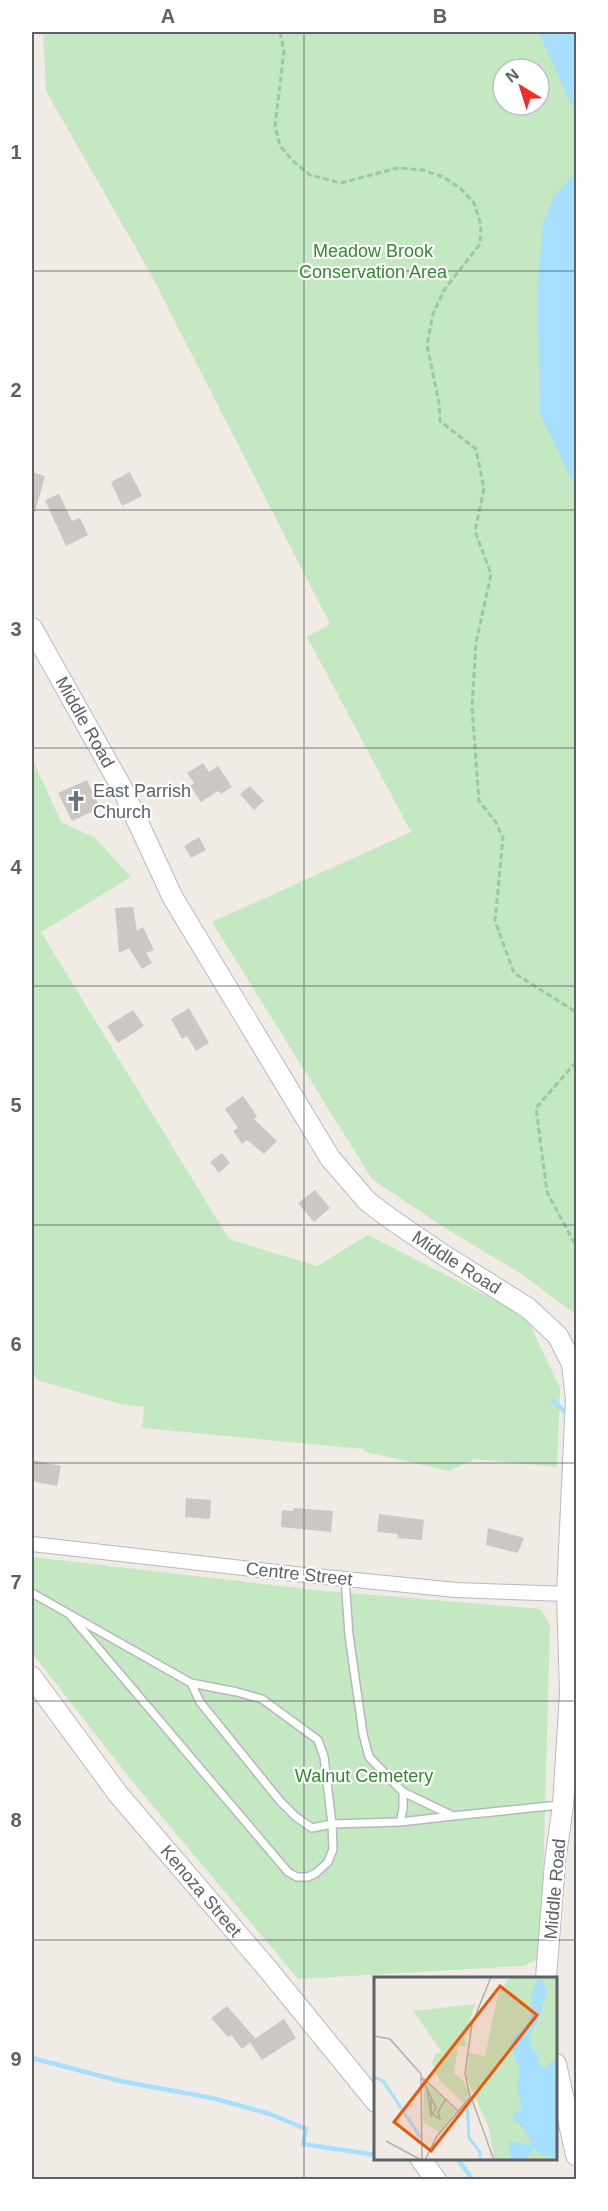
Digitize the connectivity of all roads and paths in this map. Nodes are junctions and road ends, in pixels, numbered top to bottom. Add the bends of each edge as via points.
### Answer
1 (280, 32) edge
2 (32, 628) edge
3 (576, 1012) edge
4 (576, 1062) edge
5 (576, 1246) edge
6 (570, 1349) edge
7 (576, 1432) edge
8 (32, 1544) edge
9 (345, 1579) junction
10 (32, 1593) edge
11 (567, 1594) junction
12 (70, 1615) junction
13 (32, 1677) edge
14 (191, 1683) junction
15 (403, 1792) junction
16 (563, 1805) junction
17 (453, 1816) junction
18 (400, 1822) junction
19 (332, 1824) junction
20 (546, 1977) edge
21 (557, 2073) edge
22 (374, 2101) edge
23 (576, 2155) edge
24 (421, 2160) edge
25 (436, 2180) edge

1 - 3 path via 284,51 275,126 279,146 294,162 310,176 341,183 397,168 423,170 461,189 474,203 481,225 480,244 444,290 433,314 427,345 440,421 476,449 484,489 475,531 491,574 476,643 472,707 478,801 503,838 495,921 514,973
2 - 6 street, Middle Road via 122,788 173,898 330,1158 367,1201 528,1308
4 - 5 path via 536,1108 547,1192
6 - 7 street, Middle Road
7 - 11 street, Middle Road
8 - 9 street, Centre Street
9 - 11 street, Centre Street via 456,1590
9 - 15 lane via 369,1757
10 - 12 lane
11 - 16 street, Middle Road via 570,1693
12 - 14 lane
12 - 19 lane via 288,1872 308,1877 328,1862 333,1849
13 - 22 street, Kenoza Street via 118,1794
14 - 19 lane via 211,1717 288,1809 312,1828
14 - 19 lane via 262,1699 318,1740 324,1756
15 - 17 lane
15 - 18 lane
16 - 17 lane
16 - 20 street, Middle Road
17 - 18 lane
18 - 19 lane
21 - 23 street
24 - 25 street

